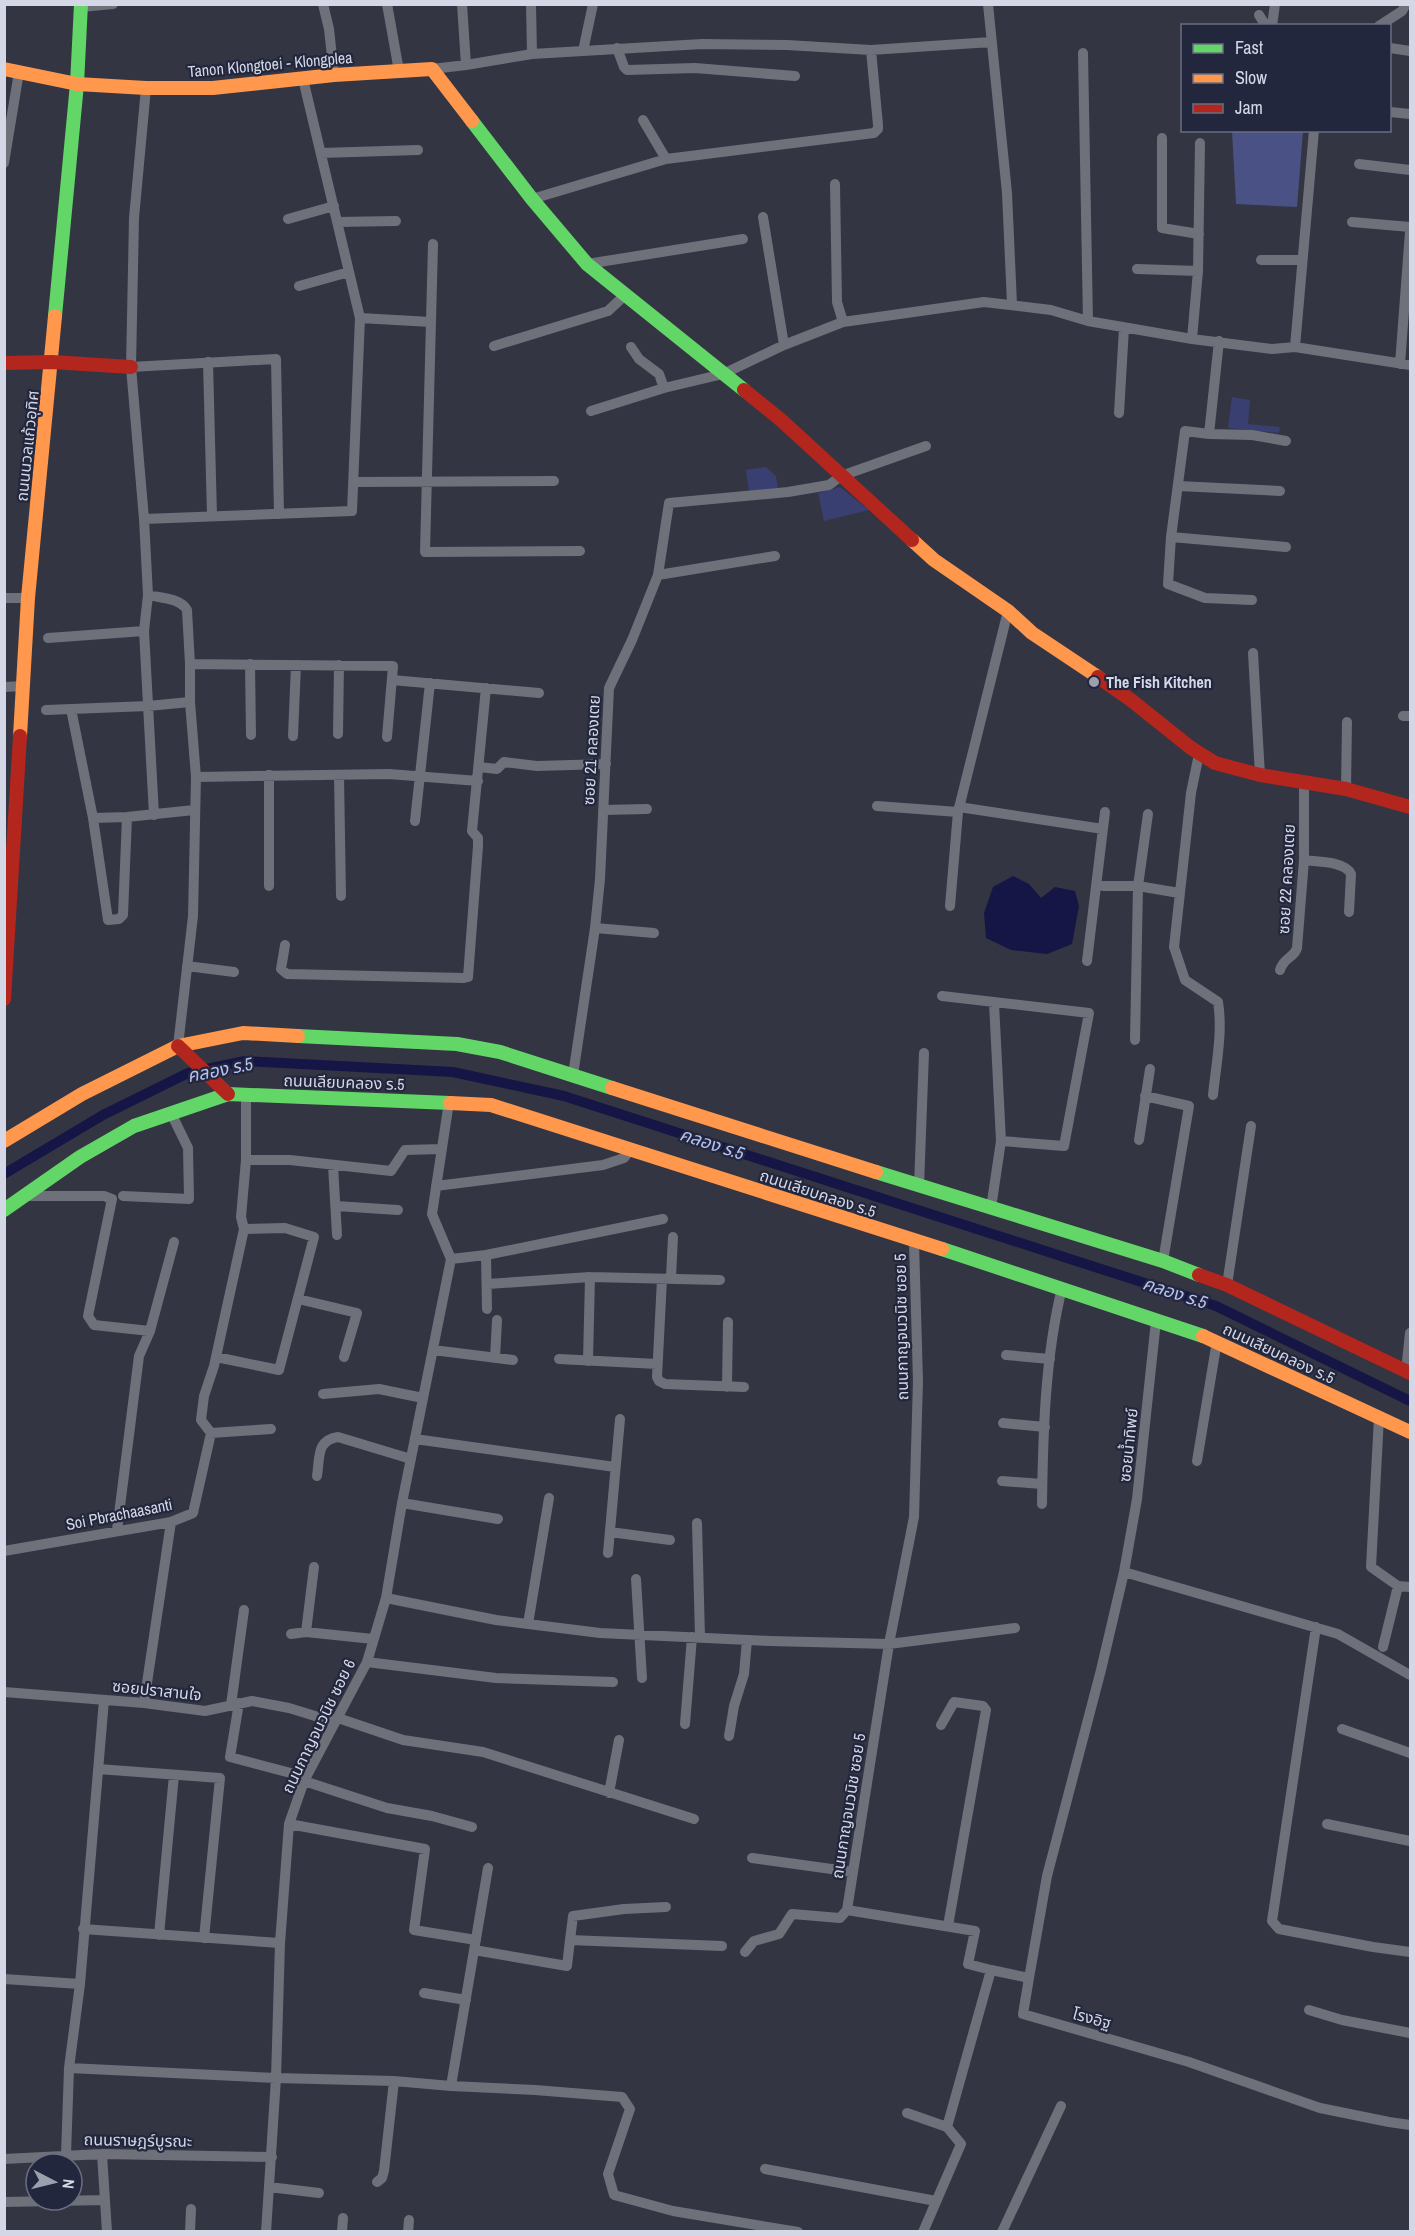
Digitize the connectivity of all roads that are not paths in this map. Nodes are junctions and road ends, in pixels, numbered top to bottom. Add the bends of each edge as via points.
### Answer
1 (113, 4) edge
2 (323, 4) edge
3 (387, 4) edge
4 (462, 4) edge
5 (531, 4) edge
6 (593, 4) edge
7 (988, 4) edge
8 (1275, 4) edge
9 (1406, 4) edge
10 (81, 6) edge
11 (1259, 15) dead end
12 (1265, 24) edge
13 (1272, 24) edge
14 (1382, 24) edge
15 (991, 42) junction
16 (617, 48) junction
17 (1391, 48) edge
18 (871, 50) junction
19 (583, 51) junction
20 (1410, 51) edge
21 (1083, 53) dead end
22 (532, 54) junction
23 (466, 66) junction
24 (4, 69) edge
25 (432, 69) junction
26 (399, 70) junction
27 (19, 72) junction
28 (334, 75) junction
29 (795, 76) dead end
30 (303, 79) junction
31 (77, 84) junction
32 (146, 88) junction
33 (1391, 112) edge
34 (1410, 114) edge
35 (643, 120) dead end
36 (1314, 132) edge
37 (1162, 138) dead end
38 (1200, 143) dead end
39 (418, 150) dead end
40 (321, 153) junction
41 (666, 159) junction
42 (4, 163) edge
43 (1359, 164) dead end
44 (1410, 170) edge
45 (836, 184) dead end
46 (532, 200) junction
47 (334, 206) junction
48 (763, 217) dead end
49 (288, 219) dead end
50 (337, 222) junction
51 (396, 222) dead end
52 (1352, 222) dead end
53 (1410, 227) edge
54 (1410, 232) edge
55 (1199, 234) junction
56 (742, 239) dead end
57 (433, 244) dead end
58 (1261, 260) dead end
59 (1302, 261) junction
60 (587, 264) junction
61 (1137, 269) dead end
62 (1198, 271) junction
63 (349, 272) junction
64 (299, 286) dead end
65 (625, 295) junction
66 (1012, 304) junction
67 (360, 318) junction
68 (1088, 321) junction
69 (431, 322) junction
70 (843, 322) junction
71 (1124, 328) junction
72 (1192, 339) junction
73 (1219, 342) junction
74 (784, 345) junction
75 (494, 346) dead end
76 (632, 347) dead end
77 (1295, 347) junction
78 (52, 362) junction
79 (208, 362) junction
80 (4, 363) edge
81 (1405, 365) edge
82 (131, 367) junction
83 (723, 374) junction
84 (663, 388) junction
85 (591, 411) dead end
86 (1119, 413) dead end
87 (1209, 434) junction
88 (1286, 441) dead end
89 (926, 446) dead end
90 (841, 476) junction
91 (427, 481) junction
92 (554, 481) dead end
93 (354, 482) junction
94 (1178, 486) junction
95 (1280, 491) dead end
96 (279, 514) junction
97 (212, 516) junction
98 (144, 519) junction
99 (1171, 537) junction
100 (1286, 547) dead end
101 (580, 551) dead end
102 (775, 556) dead end
103 (658, 575) junction
104 (148, 595) junction
105 (4, 598) edge
106 (28, 598) junction
107 (1251, 600) dead end
108 (1008, 611) junction
109 (144, 632) junction
110 (48, 638) dead end
111 (1253, 653) dead end
112 (190, 664) junction
113 (250, 664) junction
114 (296, 664) junction
115 (339, 665) junction
116 (392, 680) junction
117 (430, 683) junction
118 (22, 686) junction
119 (4, 687) edge
120 (486, 688) junction
121 (539, 693) dead end
122 (190, 702) junction
123 (148, 706) junction
124 (71, 709) junction
125 (46, 710) dead end
126 (1347, 722) dead end
127 (338, 734) dead end
128 (251, 735) dead end
129 (293, 736) dead end
130 (387, 737) dead end
131 (1199, 754) junction
132 (606, 764) junction
133 (479, 767) junction
134 (269, 775) junction
135 (339, 775) junction
136 (1260, 775) junction
137 (196, 777) junction
138 (420, 777) junction
139 (1304, 781) junction
140 (478, 782) junction
141 (1346, 789) junction
142 (877, 806) dead end
143 (1410, 807) edge
144 (647, 809) dead end
145 (195, 810) junction
146 (603, 810) junction
147 (959, 810) junction
148 (1105, 812) dead end
149 (1148, 814) dead end
150 (154, 815) junction
151 (127, 818) junction
152 (93, 819) junction
153 (415, 821) dead end
154 (1103, 829) junction
155 (1304, 860) junction
156 (269, 886) dead end
157 (1103, 886) dead end
158 (1138, 886) junction
159 (1179, 893) junction
160 (341, 896) dead end
161 (950, 906) dead end
162 (1349, 912) dead end
163 (595, 928) junction
164 (654, 933) dead end
165 (285, 945) dead end
166 (1086, 961) dead end
167 (187, 966) junction
168 (1280, 970) dead end
169 (234, 972) dead end
170 (942, 996) dead end
171 (4, 999) edge
172 (994, 1003) junction
173 (1135, 1040) dead end
174 (178, 1046) junction
175 (924, 1053) dead end
176 (1150, 1069) dead end
177 (573, 1075) junction
178 (228, 1094) junction
179 (246, 1094) junction
180 (1213, 1095) dead end
181 (1145, 1096) junction
182 (449, 1102) junction
183 (171, 1113) junction
184 (1251, 1126) dead end
185 (1139, 1140) dead end
186 (4, 1141) edge
187 (1001, 1141) junction
188 (442, 1149) junction
189 (630, 1150) junction
190 (246, 1160) junction
191 (333, 1165) junction
192 (436, 1186) junction
193 (919, 1186) junction
194 (26, 1196) junction
195 (123, 1196) dead end
196 (336, 1206) junction
197 (991, 1208) junction
198 (4, 1210) edge
199 (399, 1210) dead end
200 (663, 1219) dead end
201 (244, 1229) junction
202 (337, 1235) dead end
203 (673, 1237) dead end
204 (174, 1242) dead end
205 (914, 1242) junction
206 (486, 1255) junction
207 (451, 1258) junction
208 (1163, 1261) junction
209 (590, 1277) junction
210 (666, 1278) junction
211 (720, 1280) dead end
212 (488, 1284) junction
213 (1227, 1285) junction
214 (1062, 1288) junction
215 (298, 1299) junction
216 (487, 1309) dead end
217 (498, 1320) dead end
218 (1156, 1321) junction
219 (728, 1322) dead end
220 (150, 1331) junction
221 (1410, 1333) edge
222 (1217, 1341) junction
223 (433, 1350) junction
224 (1006, 1355) dead end
225 (216, 1357) junction
226 (344, 1357) dead end
227 (495, 1358) junction
228 (559, 1359) dead end
229 (1050, 1359) junction
230 (513, 1360) dead end
231 (588, 1361) junction
232 (657, 1364) junction
233 (1408, 1372) edge
234 (726, 1386) junction
235 (744, 1387) dead end
236 (323, 1394) dead end
237 (423, 1398) junction
238 (1379, 1417) junction
239 (620, 1419) dead end
240 (1003, 1423) dead end
241 (1045, 1427) junction
242 (271, 1429) dead end
243 (1410, 1432) edge
244 (211, 1433) junction
245 (415, 1439) junction
246 (411, 1459) junction
247 (1197, 1461) dead end
248 (615, 1467) junction
249 (317, 1476) dead end
250 (1002, 1481) dead end
251 (1042, 1484) junction
252 (549, 1498) dead end
253 (402, 1503) junction
254 (1042, 1504) dead end
255 (498, 1518) dead end
256 (171, 1522) junction
257 (697, 1524) dead end
258 (117, 1530) junction
259 (610, 1532) junction
260 (670, 1540) dead end
261 (4, 1551) edge
262 (608, 1553) dead end
263 (314, 1567) dead end
264 (1124, 1572) junction
265 (636, 1579) dead end
266 (1398, 1586) junction
267 (1410, 1587) edge
268 (386, 1598) junction
269 (244, 1610) dead end
270 (528, 1624) junction
271 (1316, 1627) junction
272 (1015, 1628) dead end
273 (306, 1632) junction
274 (291, 1634) dead end
275 (640, 1635) junction
276 (696, 1637) junction
277 (373, 1640) junction
278 (747, 1640) junction
279 (889, 1644) junction
280 (1383, 1647) dead end
281 (367, 1662) junction
282 (1410, 1675) edge
283 (642, 1678) dead end
284 (613, 1682) dead end
285 (4, 1692) edge
286 (104, 1700) junction
287 (144, 1703) junction
288 (235, 1704) junction
289 (338, 1718) junction
290 (686, 1725) dead end
291 (941, 1725) dead end
292 (1342, 1729) dead end
293 (729, 1736) dead end
294 (619, 1740) dead end
295 (1410, 1753) edge
296 (98, 1769) junction
297 (174, 1775) junction
298 (305, 1779) junction
299 (609, 1793) junction
300 (694, 1819) dead end
301 (289, 1824) junction
302 (1328, 1824) dead end
303 (472, 1827) dead end
304 (1410, 1841) edge
305 (752, 1858) dead end
306 (488, 1868) dead end
307 (853, 1872) junction
308 (666, 1907) dead end
309 (847, 1910) junction
310 (948, 1926) junction
311 (83, 1929) junction
312 (159, 1935) junction
313 (204, 1938) junction
314 (570, 1940) junction
315 (280, 1943) junction
316 (475, 1945) junction
317 (722, 1946) dead end
318 (745, 1952) dead end
319 (1410, 1952) edge
320 (991, 1970) junction
321 (1029, 1978) junction
322 (4, 1979) edge
323 (80, 1984) junction
324 (424, 1993) dead end
325 (466, 2000) junction
326 (1309, 2010) dead end
327 (1410, 2033) edge
328 (69, 2068) junction
329 (276, 2078) junction
330 (394, 2081) junction
331 (451, 2086) junction
332 (1061, 2106) dead end
333 (907, 2112) dead end
334 (1410, 2125) edge
335 (947, 2127) junction
336 (66, 2152) edge
337 (84, 2154) edge
338 (102, 2154) junction
339 (272, 2157) junction
340 (24, 2158) edge
341 (4, 2159) edge
342 (765, 2169) dead end
343 (378, 2182) dead end
344 (269, 2187) junction
345 (320, 2193) dead end
346 (105, 2200) junction
347 (936, 2201) junction
348 (4, 2202) edge
349 (191, 2209) dead end
350 (343, 2218) dead end
351 (739, 2227) edge
352 (107, 2232) edge
353 (190, 2232) edge
354 (266, 2232) edge
355 (342, 2232) edge
356 (798, 2232) edge
357 (922, 2232) edge
358 (1002, 2232) edge

1 - 10 street
2 - 28 street
3 - 26 street
4 - 23 street
5 - 22 street
6 - 19 street
7 - 15 street
8 - 13 street
9 - 14 street
10 - 31 street, ถนนนวลแก้วอุทิศ
11 - 12 street
15 - 18 street
15 - 66 street via 1007,194
16 - 18 street via 712,44
16 - 19 street
16 - 29 street via 627,70 695,68
17 - 20 street
18 - 41 street via 878,124 874,133
19 - 22 street
21 - 68 street
22 - 23 street
23 - 25 street
24 - 27 street, Tanon Klongtoei - Klongplea
25 - 26 street, Tanon Klongtoei - Klongplea
25 - 46 street
26 - 28 street, Tanon Klongtoei - Klongplea
27 - 31 street, Tanon Klongtoei - Klongplea
27 - 42 street
28 - 30 street, Tanon Klongtoei - Klongplea
30 - 32 street, Tanon Klongtoei - Klongplea via 213,88
30 - 40 street
31 - 32 street, Tanon Klongtoei - Klongplea
31 - 78 street, ถนนนวลแก้วอุทิศ
32 - 82 street via 134,218
33 - 34 street
35 - 41 street
36 - 59 street
37 - 55 street via 1162,228
38 - 55 street
39 - 40 street
40 - 47 street
41 - 46 street
43 - 44 street
45 - 70 street via 837,302
46 - 60 street
47 - 49 street
47 - 50 street
48 - 74 street
50 - 51 street
50 - 63 street
52 - 53 street
54 - 81 street
55 - 62 street
56 - 60 street
57 - 69 street
58 - 59 street
59 - 77 street
60 - 65 street
61 - 62 street
62 - 72 street
63 - 64 street
63 - 67 street
65 - 75 street via 608,311
65 - 83 street
66 - 68 street
66 - 70 street via 984,302
67 - 69 street
67 - 93 street
68 - 71 street
69 - 91 street
70 - 74 street
71 - 72 street
71 - 86 street
72 - 73 street
73 - 77 street via 1272,349
73 - 87 street
74 - 83 street
76 - 84 street via 639,359 659,374
77 - 81 street
78 - 80 street
78 - 82 street
78 - 106 street, ถนนนวลแก้วอุทิศ
79 - 82 street
79 - 96 street via 276,359
79 - 97 street
82 - 98 street
83 - 84 street
83 - 90 street via 781,420
84 - 85 street
87 - 88 street
87 - 94 street via 1185,431
89 - 90 street
90 - 103 street, ซอย 21 คลองเตย via 829,485 788,492 669,503
90 - 108 street via 934,560
91 - 92 street
91 - 93 street
91 - 101 street via 425,552
93 - 96 street via 352,511
94 - 95 street
94 - 99 street
96 - 97 street
97 - 98 street
98 - 104 street
99 - 100 street
99 - 107 street via 1168,584 1205,598
102 - 103 street
103 - 132 street, ซอย 21 คลองเตย via 609,688
104 - 109 street
104 - 112 street via 183,604
105 - 106 street
106 - 118 street, ถนนนวลแก้วอุทิศ
108 - 131 street via 1032,633 1131,700
108 - 147 street
109 - 110 street
109 - 123 street
111 - 136 street
112 - 113 street
112 - 122 street
113 - 114 street
113 - 128 street
114 - 115 street
114 - 129 street
115 - 116 street via 393,666
115 - 127 street
116 - 117 street
116 - 130 street
117 - 120 street
117 - 138 street
118 - 119 street
118 - 171 street, ถนนนวลแก้วอุทิศ
120 - 121 street
120 - 133 street
122 - 123 street
122 - 137 street
123 - 124 street
123 - 150 street
124 - 125 street
124 - 152 street
126 - 141 street
131 - 136 street via 1215,763
131 - 159 street
132 - 133 street via 537,766 504,762 497,769
132 - 146 street, ซอย 21 คลองเตย
133 - 140 street
134 - 135 street
134 - 137 street
134 - 156 street
135 - 138 street
135 - 160 street
136 - 139 street
137 - 145 street
138 - 140 street
138 - 153 street
139 - 141 street
139 - 155 street, ซอย 22 คลองเตย
140 - 165 street via 472,831 478,846 468,976 286,974 281,969
141 - 143 street
142 - 147 street
144 - 146 street
145 - 150 street
145 - 167 street via 193,916
146 - 163 street, ซอย 21 คลองเตย
147 - 154 street
147 - 161 street
148 - 154 street
149 - 158 street
150 - 151 street
151 - 152 street
151 - 152 street via 123,915 115,921 108,920
154 - 166 street
155 - 162 street via 1350,870
155 - 168 street, ซอย 22 คลองเตย via 1297,948
157 - 158 street
158 - 159 street
158 - 173 street
159 - 180 street via 1174,947 1178,964 1185,980 1218,1002
163 - 164 street
163 - 177 street, ซอย 21 คลองเตย
167 - 169 street
167 - 174 street
170 - 172 street
172 - 187 street
172 - 187 street via 1089,1013 1064,1146
174 - 177 street via 243,1033 457,1044 500,1052
174 - 178 street
174 - 186 street via 82,1094
175 - 193 street
176 - 181 street
177 - 193 street
178 - 179 street, ถนนเลียบคลอง ร.5
178 - 183 street, ถนนเลียบคลอง ร.5
179 - 182 street, ถนนเลียบคลอง ร.5
179 - 190 street
181 - 185 street
181 - 208 street via 1189,1106
182 - 188 street
182 - 189 street, ถนนเลียบคลอง ร.5 via 491,1105
183 - 194 street, ถนนเลียบคลอง ร.5 via 134,1126 80,1157
183 - 195 street via 188,1148 189,1198
184 - 213 street
187 - 197 street
188 - 191 street via 405,1150 392,1171
188 - 192 street
189 - 192 street via 624,1158 603,1165
189 - 205 street, ถนนเลียบคลอง ร.5
190 - 191 street
190 - 201 street via 241,1217
191 - 196 street
192 - 207 street via 432,1214
193 - 197 street
194 - 198 street, ถนนเลียบคลอง ร.5
194 - 220 street via 112,1199 88,1316 94,1325
196 - 199 street
196 - 202 street
197 - 208 street
200 - 206 street
201 - 215 street via 285,1228 314,1237
201 - 225 street
203 - 210 street
204 - 220 street
205 - 214 street, ถนนเลียบคลอง ร.5
205 - 279 street, ถนนกาญจนวนิช ซอย 5 via 918,1381 914,1517
206 - 207 street
206 - 212 street
207 - 223 street, ถนนกาญจนวนิช ซอย 6
208 - 213 street
209 - 210 street
209 - 212 street
209 - 231 street
210 - 211 street
210 - 232 street
212 - 216 street
213 - 233 street
214 - 218 street, ถนนเลียบคลอง ร.5
214 - 229 street
215 - 225 street via 279,1370
215 - 226 street via 357,1313
217 - 227 street
218 - 222 street, ถนนเลียบคลอง ร.5
218 - 264 street, ซอยน้ำทิพย์ via 1137,1499
219 - 234 street
220 - 258 street via 139,1356
221 - 233 street
222 - 238 street, ถนนเลียบคลอง ร.5
222 - 247 street
223 - 227 street
223 - 237 street, ถนนกาญจนวนิช ซอย 6
224 - 229 street
225 - 244 street via 201,1420
227 - 230 street
228 - 231 street
229 - 241 street
231 - 232 street
232 - 234 street via 657,1377 665,1384
234 - 235 street
236 - 237 street via 379,1389
237 - 245 street, ถนนกาญจนวนิช ซอย 6
238 - 243 street, ถนนเลียบคลอง ร.5
238 - 266 street via 1371,1567
239 - 248 street
240 - 241 street
241 - 251 street
242 - 244 street
244 - 256 street, Soi Pbrachaasanti via 194,1513
245 - 246 street, ถนนกาญจนวนิช ซอย 6
245 - 248 street
246 - 249 street via 338,1437 322,1444
246 - 253 street, ถนนกาญจนวนิช ซอย 6
248 - 259 street
250 - 251 street
251 - 254 street
252 - 270 street
253 - 255 street
253 - 268 street, ถนนกาญจนวนิช ซอย 6
256 - 258 street, Soi Pbrachaasanti
256 - 287 street
257 - 276 street
258 - 261 street, Soi Pbrachaasanti
259 - 260 street
259 - 262 street
263 - 273 street
264 - 271 street
264 - 321 street, ซอยน้ำทิพย์ via 1047,1876
265 - 275 street
266 - 267 street
266 - 280 street
268 - 270 street
268 - 277 street, ถนนกาญจนวนิช ซอย 6
269 - 288 street
270 - 275 street
271 - 282 street via 1357,1643
271 - 319 street via 1272,1921 1280,1929
272 - 279 street
273 - 274 street
273 - 277 street
275 - 276 street
275 - 283 street
276 - 278 street
276 - 290 street
277 - 281 street, ถนนกาญจนวนิช ซอย 6
278 - 279 street
278 - 293 street via 744,1674
279 - 307 street, ถนนกาญจนวนิช ซอย 5
281 - 284 street via 496,1678
281 - 289 street, ถนนกาญจนวนิช ซอย 6
285 - 286 street, ซอยปราสานใจ
286 - 287 street, ซอยปราสานใจ
286 - 296 street
287 - 288 street, ซอยปราสานใจ via 205,1711
288 - 289 street, ซอยปราสานใจ via 252,1701 328,1720
288 - 298 street via 230,1757
289 - 298 street, ถนนกาญจนวนิช ซอย 6
289 - 299 street, ซอยปราสานใจ via 403,1740 483,1752
291 - 310 street via 954,1702 985,1709
292 - 295 street
294 - 299 street
296 - 297 street
296 - 311 street
297 - 312 street
297 - 313 street via 220,1778
298 - 301 street, ถนนกาญจนวนิช ซอย 6
298 - 303 street via 387,1808
299 - 300 street, ซอยปราสานใจ
301 - 315 street, ถนนกาญจนวนิช ซอย 6
301 - 316 street via 425,1849 414,1930
302 - 304 street
305 - 307 street
306 - 316 street
307 - 309 street, ถนนกาญจนวนิช ซอย 5
308 - 314 street via 573,1916
309 - 310 street
309 - 318 street via 840,1918 792,1914 779,1934 754,1941
310 - 320 street via 975,1931 968,1964
311 - 312 street
311 - 323 street
312 - 313 street
313 - 315 street
314 - 316 street via 567,1966
314 - 317 street
315 - 329 street, ถนนกาญจนวนิช ซอย 6
316 - 325 street
320 - 321 street
320 - 335 street
321 - 334 street, โรงอิฐ via 1023,2014 1189,2062 1320,2108
322 - 323 street
323 - 328 street
324 - 325 street
325 - 331 street
326 - 327 street
328 - 329 street
328 - 336 street
329 - 330 street
329 - 339 street, ถนนกาญจนวนิช ซอย 6
330 - 331 street
330 - 343 street via 384,2171
331 - 351 street via 622,2097 630,2109 608,2174 614,2195
332 - 358 street
333 - 335 street
335 - 347 street via 961,2144
337 - 338 street, ถนนราษฎร์บูรณะ
338 - 339 street, ถนนราษฎร์บูรณะ
338 - 346 street
339 - 344 street, ถนนกาญจนวนิช ซอย 6
340 - 341 street, ถนนราษฎร์บูรณะ
342 - 347 street
344 - 345 street
344 - 354 street, ถนนกาญจนวนิช ซอย 6
346 - 348 street
346 - 352 street
347 - 357 street
349 - 353 street
350 - 355 street
351 - 356 street

